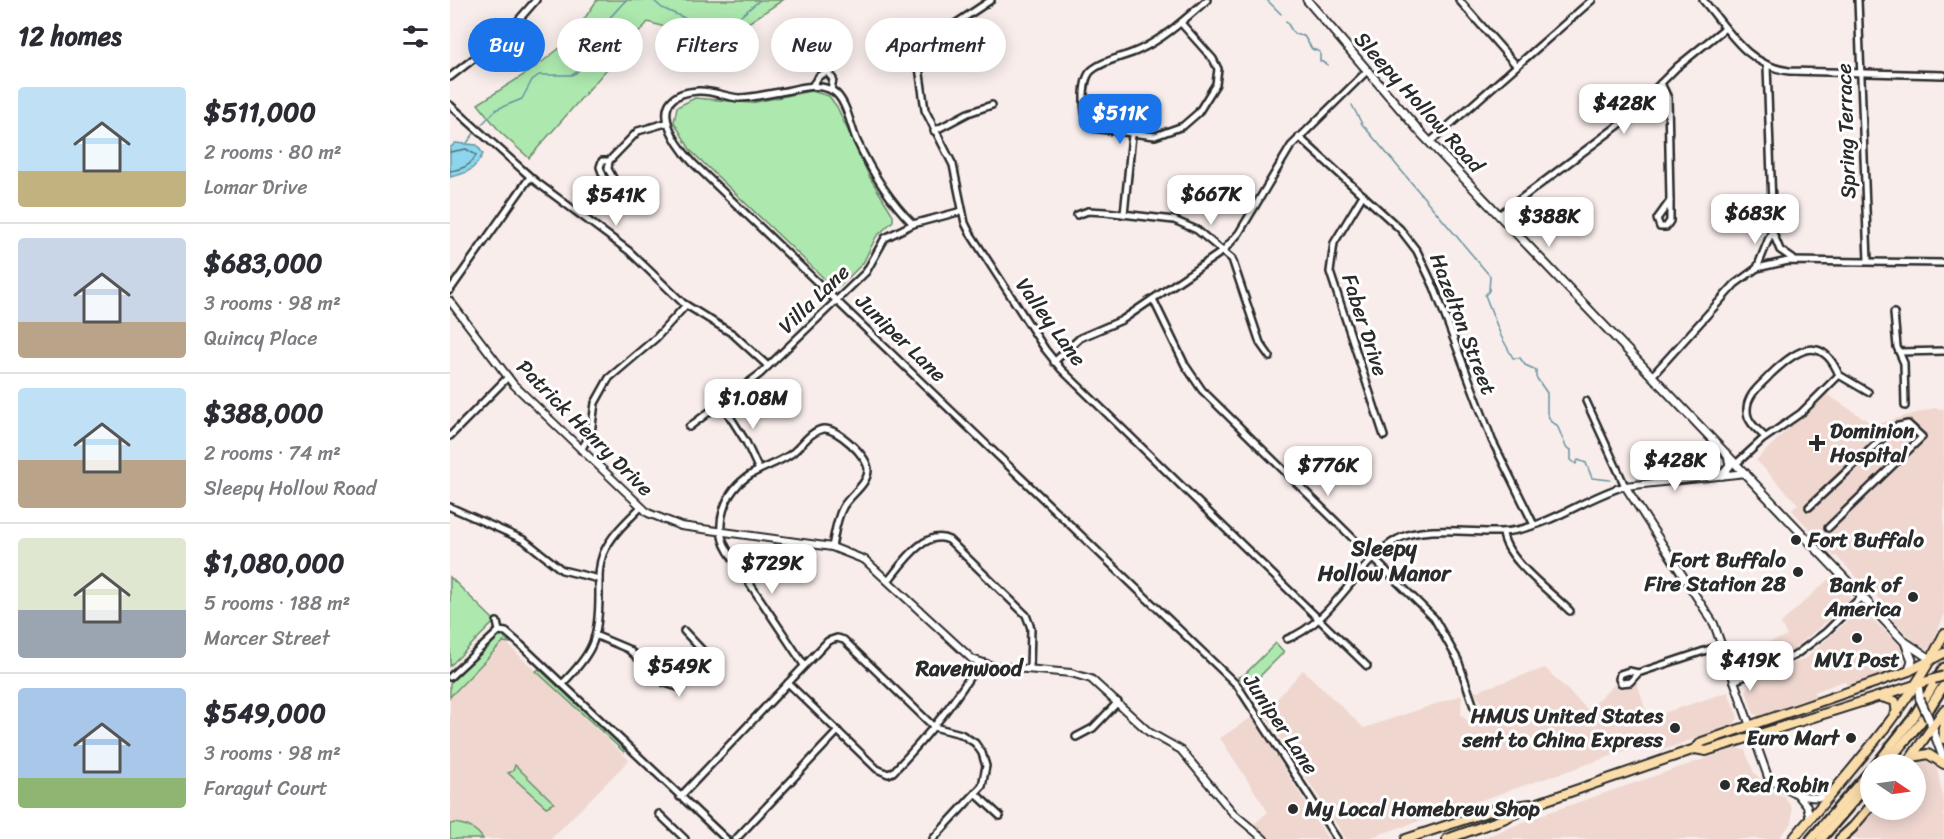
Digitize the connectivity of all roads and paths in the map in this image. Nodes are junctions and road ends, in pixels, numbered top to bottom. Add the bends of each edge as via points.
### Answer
1 (536, 0) edge
2 (991, 0) edge
3 (1207, 0) edge
4 (1307, 0) edge
5 (1459, 0) edge
6 (1593, 0) edge
7 (1703, 0) edge
8 (1858, 0) edge
9 (1181, 23) junction
10 (1725, 28) junction
11 (1516, 65) junction
12 (1767, 66) junction
13 (1367, 71) junction
14 (1860, 73) junction
15 (1944, 75) edge
16 (450, 77) edge
17 (1661, 82) junction
18 (812, 86) junction
19 (831, 90) junction
20 (450, 105) edge
21 (992, 105) dead end
22 (666, 123) junction
23 (934, 131) junction
24 (1132, 135) junction
25 (1299, 137) junction
26 (1430, 142) junction
27 (609, 161) dead end
28 (530, 177) junction
29 (1363, 195) junction
30 (1670, 201) dead end
31 (963, 211) junction
32 (1124, 214) junction
33 (1077, 215) dead end
34 (1499, 215) junction
35 (913, 224) junction
36 (1772, 228) junction
37 (1223, 251) junction
38 (1798, 261) junction
39 (1868, 261) junction
40 (1944, 263) edge
41 (1757, 268) junction
42 (450, 290) edge
43 (837, 299) junction
44 (1153, 299) junction
45 (450, 301) edge
46 (686, 305) junction
47 (1894, 312) dead end
48 (1944, 351) edge
49 (1899, 352) junction
50 (1270, 357) dead end
51 (1054, 362) junction
52 (768, 366) junction
53 (1839, 375) junction
54 (1652, 376) junction
55 (508, 377) junction
56 (1868, 392) dead end
57 (1586, 401) dead end
58 (722, 404) junction
59 (1905, 406) dead end
60 (689, 427) dead end
61 (450, 436) edge
62 (1384, 436) dead end
63 (1765, 437) junction
64 (581, 450) junction
65 (1728, 453) junction
66 (1737, 463) junction
67 (759, 470) junction
68 (1746, 473) junction
69 (1722, 475) junction
70 (1625, 486) junction
71 (450, 507) edge
72 (641, 507) junction
73 (1809, 507) dead end
74 (1534, 525) junction
75 (1828, 528) dead end
76 (721, 532) junction
77 (1503, 532) junction
78 (832, 547) junction
79 (1376, 558) junction
80 (599, 579) junction
81 (888, 581) junction
82 (1863, 596) junction
83 (1570, 610) dead end
84 (1319, 619) junction
85 (497, 622) dead end
86 (499, 631) junction
87 (684, 632) dead end
88 (1944, 634) edge
89 (597, 636) junction
90 (1287, 639) dead end
91 (1905, 642) junction
92 (1722, 645) junction
93 (1938, 656) edge
94 (979, 662) junction
95 (804, 665) junction
96 (1367, 666) dead end
97 (1944, 668) edge
98 (1030, 669) junction
99 (1909, 671) junction
100 (1638, 673) dead end
101 (1944, 676) edge
102 (450, 677) edge
103 (1734, 681) junction
104 (788, 683) junction
105 (562, 684) junction
106 (1918, 684) junction
107 (1944, 685) edge
108 (1876, 697) junction
109 (1118, 702) junction
110 (1474, 707) dead end
111 (1944, 710) edge
112 (1897, 712) junction
113 (1749, 726) junction
114 (934, 727) junction
115 (1933, 729) junction
116 (838, 731) junction
117 (1752, 736) junction
118 (1076, 737) dead end
119 (1944, 739) edge
120 (1695, 749) junction
121 (1885, 754) edge
122 (1894, 754) edge
123 (1915, 754) edge
124 (1926, 755) edge
125 (1944, 762) edge
126 (1860, 783) edge
127 (1796, 793) junction
128 (976, 794) junction
129 (1860, 794) edge
130 (1830, 795) junction
131 (680, 797) junction
132 (1538, 803) junction
133 (659, 814) dead end
134 (1000, 816) dead end
135 (1810, 819) junction
136 (1860, 819) edge
137 (1852, 828) joint
138 (685, 839) edge
139 (726, 839) edge
140 (736, 839) edge
141 (933, 839) edge
142 (1264, 839) edge
143 (1337, 839) edge
144 (1406, 839) edge
145 (1447, 839) edge
146 (1793, 839) edge
147 (1811, 839) edge
148 (1821, 839) edge
149 (1842, 839) edge

1 - 16 street via 507,32
2 - 23 street, Valley Lane via 942,31 923,50 919,75 925,110
3 - 9 street
4 - 13 main road, Sleepy Hollow Road
5 - 11 street
6 - 11 street
7 - 10 street
8 - 14 street, Spring Terrace
9 - 24 street via 1217,66 1216,84 1198,112 1182,126 1155,136
9 - 24 street via 1138,51 1096,68 1087,77 1089,125 1097,130
10 - 12 street via 1751,56
10 - 17 street
11 - 26 street
12 - 14 street via 1789,71
12 - 36 street
13 - 25 street
13 - 26 main road, Sleepy Hollow Road
14 - 15 street
14 - 39 street, Spring Terrace
17 - 30 street via 1668,98
17 - 34 street via 1619,125
18 - 19 street
18 - 19 street via 827,72 833,79
18 - 22 street via 750,98 701,91 686,93 671,103
19 - 35 street via 841,100 857,141 883,187
20 - 28 street
21 - 23 street
22 - 27 street via 638,131
22 - 43 street, Juniper Lane via 686,155
23 - 31 street, Valley Lane via 953,165
24 - 32 street
25 - 29 street, Hazelton Street
25 - 37 street via 1239,233
26 - 34 main road, Sleepy Hollow Road
28 - 42 street
28 - 46 street via 628,251
29 - 62 street, Faber Drive via 1333,247 1330,272
29 - 74 street, Hazelton Street via 1400,229 1423,261 1484,422
31 - 35 street, Villa Lane
31 - 51 street, Valley Lane via 970,233
32 - 33 street via 1088,211
32 - 37 street via 1182,222
34 - 54 main road, Sleepy Hollow Road
35 - 43 street, Villa Lane via 882,241 866,272
36 - 38 street via 1780,250
36 - 41 street
37 - 44 street
37 - 50 street via 1235,264 1260,343
38 - 39 street
38 - 41 street
39 - 40 street
41 - 54 street via 1735,284
43 - 52 street, Villa Lane
43 - 143 street, Juniper Lane via 1237,685
44 - 51 street via 1122,320 1080,338
44 - 79 street via 1185,365 1202,390
45 - 55 street, Patrick Henry Drive
46 - 52 street via 733,334
46 - 64 street via 603,387 593,410 589,439
47 - 49 street
48 - 49 street
49 - 59 street via 1904,363
51 - 84 street, Valley Lane
52 - 58 street, Villa Lane
53 - 56 street
53 - 63 street via 1801,413
53 - 63 street via 1828,358 1815,350 1803,349 1789,357 1748,401 1748,418
54 - 65 main road, Sleepy Hollow Road
55 - 61 street
55 - 64 street, Patrick Henry Drive
57 - 70 street
58 - 60 street, Villa Lane
58 - 67 street
63 - 66 street
64 - 72 street, Patrick Henry Drive
65 - 66 main road, Sleepy Hollow Road
65 - 69 main road via 1730,465
66 - 68 main road, Sleepy Hollow Road
67 - 76 street via 732,492 724,508
67 - 78 street via 789,455 820,429 837,432 863,457 867,475 843,508
68 - 69 street
68 - 82 main road, Sleepy Hollow Road
69 - 70 street
70 - 74 street
70 - 92 street via 1707,611
71 - 80 street via 524,540 562,570
72 - 76 street, Patrick Henry Drive via 669,523
72 - 80 street via 608,544
73 - 75 street via 1894,427 1908,424 1922,437
74 - 77 street
76 - 78 street, Patrick Henry Drive
76 - 95 street via 728,551
77 - 79 street via 1412,534 1393,542
77 - 83 street via 1504,543 1514,556
78 - 81 street, Patrick Henry Drive via 865,560
79 - 84 street
79 - 110 street via 1442,630 1458,660
80 - 89 street
81 - 94 street, Patrick Henry Drive via 963,652
81 - 98 street via 928,539 938,536 949,540 1026,615 1031,628
82 - 91 main road, Sleepy Hollow Road
82 - 103 street via 1807,648
84 - 90 street
84 - 96 street, Valley Lane
85 - 86 street
86 - 102 street
86 - 105 street via 506,632
87 - 89 street via 702,650 704,661 692,680 678,687 665,683 628,649
88 - 93 main road
89 - 105 street via 584,662
91 - 93 main road, Sleepy Hollow Road
91 - 99 main road via 1912,660
92 - 100 street
92 - 103 street
93 - 99 main road
93 - 106 main road
94 - 98 street, Patrick Henry Drive
94 - 114 street
95 - 104 street
95 - 114 street via 828,641 841,639
97 - 121 highway via 1914,718
98 - 109 street, Patrick Henry Drive via 1084,676
99 - 113 main road
101 - 106 main road, bridge
103 - 113 street
104 - 116 street
104 - 131 street
105 - 131 street
106 - 108 main road
106 - 112 main road
106 - 115 main road, bridge
107 - 122 highway
108 - 112 main road via 1895,701
108 - 117 main road
109 - 118 street via 1094,728
109 - 142 street, Patrick Henry Drive via 1149,732 1181,750 1233,813
111 - 115 main road
111 - 119 main road
112 - 130 main road
113 - 117 street
113 - 120 main road via 1702,742
114 - 116 street via 888,774 880,772
114 - 128 street via 961,734 980,749 985,775
115 - 123 main road
115 - 125 main road
116 - 140 street
117 - 120 main road via 1706,751
117 - 127 street via 1768,777
120 - 132 main road
124 - 125 main road
126 - 147 highway
127 - 130 street via 1820,798
127 - 135 street via 1807,806
128 - 134 street
128 - 141 street
129 - 148 highway
130 - 135 main road
131 - 139 street
132 - 144 main road via 1499,808
132 - 145 main road
133 - 138 street
135 - 146 main road
136 - 137 main road
137 - 149 highway

